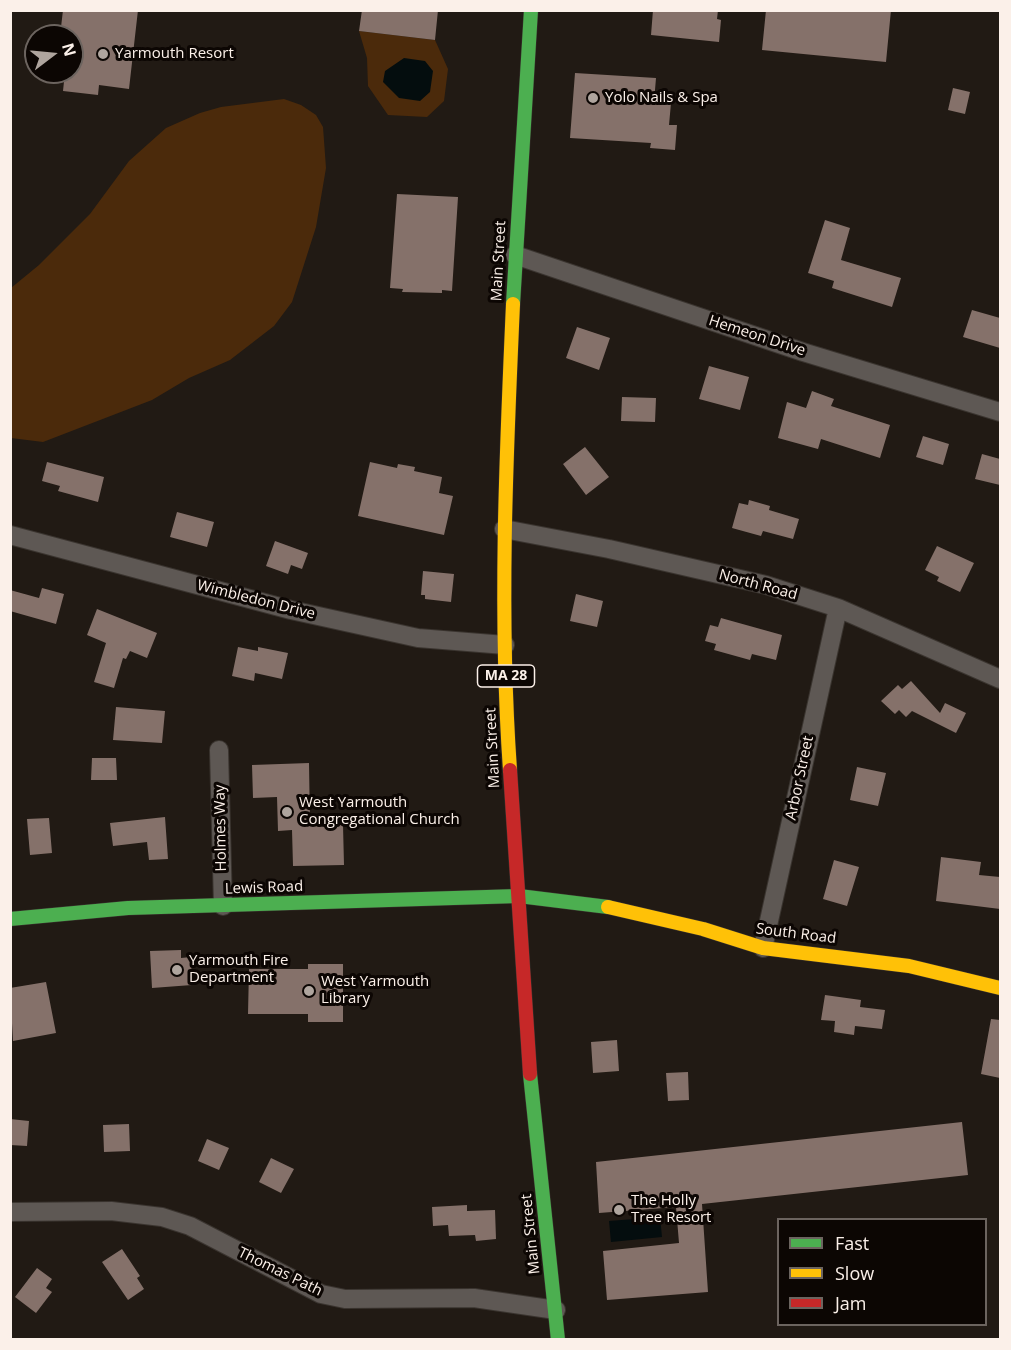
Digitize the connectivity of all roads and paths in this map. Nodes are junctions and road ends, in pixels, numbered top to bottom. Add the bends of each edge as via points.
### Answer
1 (531, 10) edge
2 (515, 255) junction
3 (1000, 412) edge
4 (504, 529) junction
5 (10, 535) edge
6 (838, 608) junction
7 (505, 645) junction
8 (1000, 679) edge
9 (219, 750) dead end
10 (519, 896) junction
11 (223, 906) junction
12 (10, 919) edge
13 (763, 948) junction
14 (1000, 988) edge
15 (10, 1212) edge
16 (555, 1310) junction
17 (558, 1340) edge

1 - 2 main road, Main Street / MA 28
2 - 3 street, Hemeon Drive
2 - 4 main road, Main Street / MA 28
4 - 6 street, North Road via 766,585
4 - 7 main road, Main Street / MA 28
5 - 7 street, Wimbledon Drive via 406,636
6 - 8 street, North Road
6 - 13 street, Arbor Street
7 - 10 main road, Main Street / MA 28
9 - 11 street, Holmes Way
10 - 11 main road, Lewis Road
10 - 13 main road, South Road via 600,905 703,928
10 - 16 main road, Main Street / MA 28 via 530,1076
11 - 12 main road, Lewis Road via 128,908
13 - 14 main road, South Road via 909,966
15 - 16 street, Thomas Path via 111,1211 162,1217 190,1226 321,1294 345,1299 474,1298
16 - 17 main road, Main Street / MA 28

